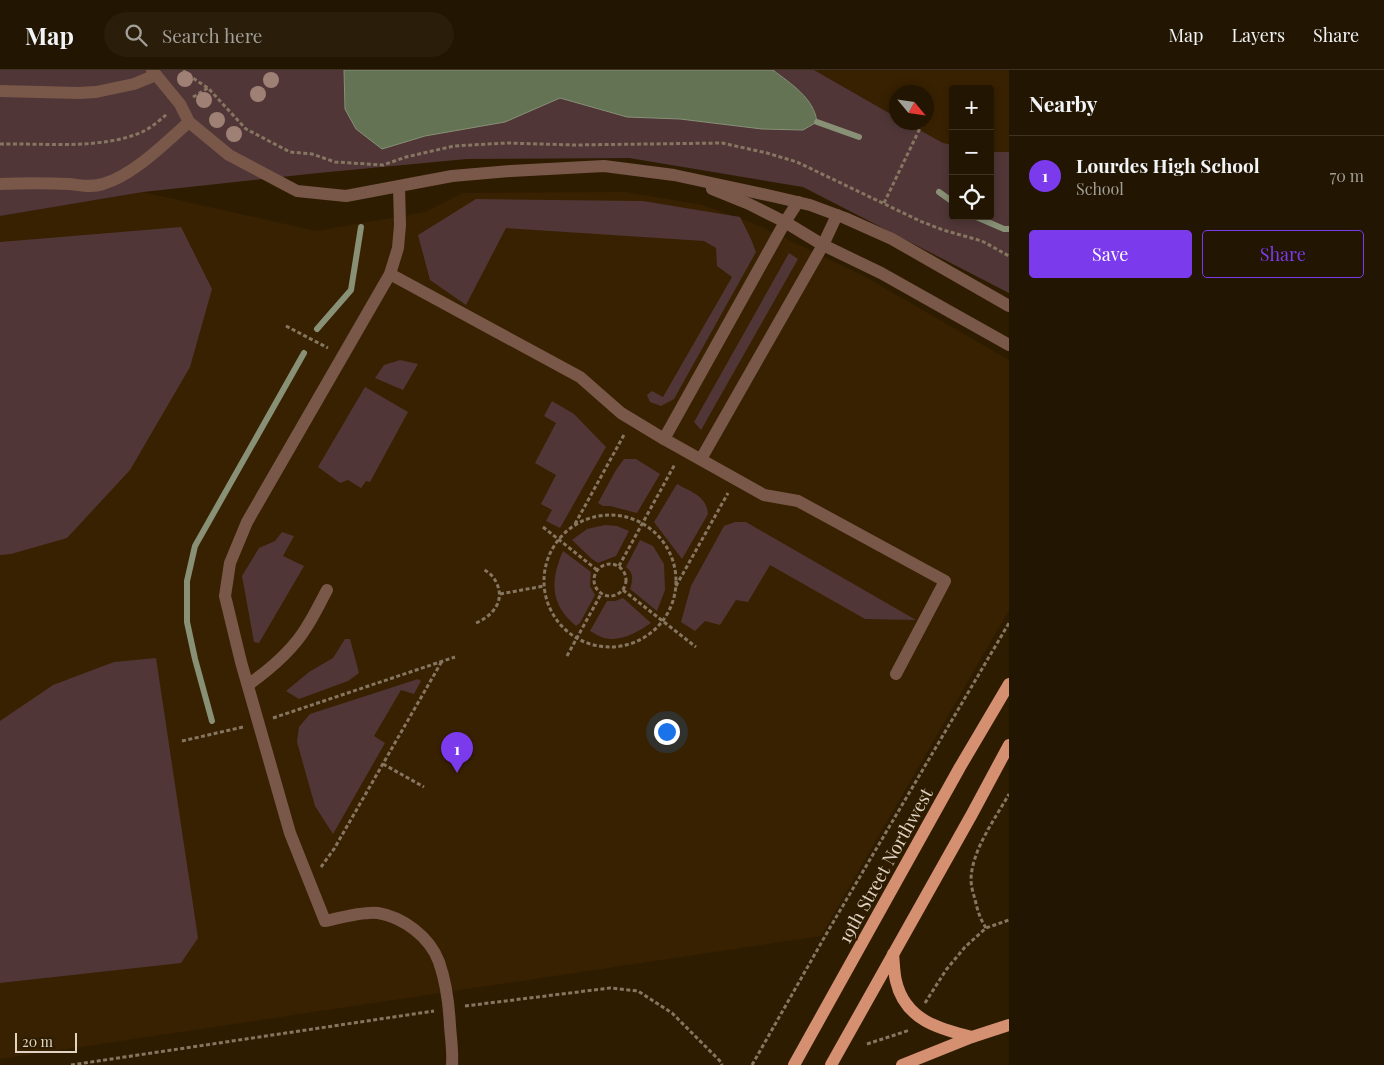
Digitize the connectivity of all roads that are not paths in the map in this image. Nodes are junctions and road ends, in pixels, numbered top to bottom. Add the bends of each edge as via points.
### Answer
1 (154, 73) edge
2 (0, 91) edge
3 (189, 122) junction
4 (674, 175) junction
5 (0, 184) edge
6 (399, 186) junction
7 (798, 202) junction
8 (837, 215) junction
9 (785, 222) junction
10 (824, 245) junction
11 (390, 274) junction
12 (1009, 306) edge
13 (1009, 345) edge
14 (664, 438) junction
15 (701, 459) junction
16 (327, 590) dead end
17 (896, 674) dead end
18 (1009, 684) edge
19 (248, 685) junction
20 (1009, 745) edge
21 (893, 954) junction
22 (1009, 1025) edge
23 (972, 1038) junction
24 (452, 1065) edge
25 (794, 1065) edge
26 (831, 1065) edge
27 (902, 1065) edge

1 - 2 street via 134,84 96,92
1 - 3 street via 180,104
3 - 5 street via 136,168 102,185
3 - 6 street via 229,155 297,191 346,196
4 - 6 street via 604,166 511,170
4 - 7 street
4 - 9 street via 749,204
6 - 11 street via 398,248
7 - 8 street
7 - 9 street
8 - 10 street
8 - 12 street via 892,239
9 - 10 street
9 - 14 street
10 - 13 street via 882,273
10 - 15 street
11 - 14 street via 580,377 621,413
11 - 19 street via 247,522 230,562 225,596
14 - 15 street
15 - 17 street via 764,494 798,501 945,581
16 - 19 street via 297,640 268,671
18 - 25 main road, 19th Street Northwest
19 - 24 street via 290,833 325,921 354,914 377,913 396,918 415,930 428,944 438,961 449,1008
20 - 21 main road
21 - 23 main road via 896,982 902,997 917,1017
21 - 26 main road
22 - 23 main road
23 - 27 main road

